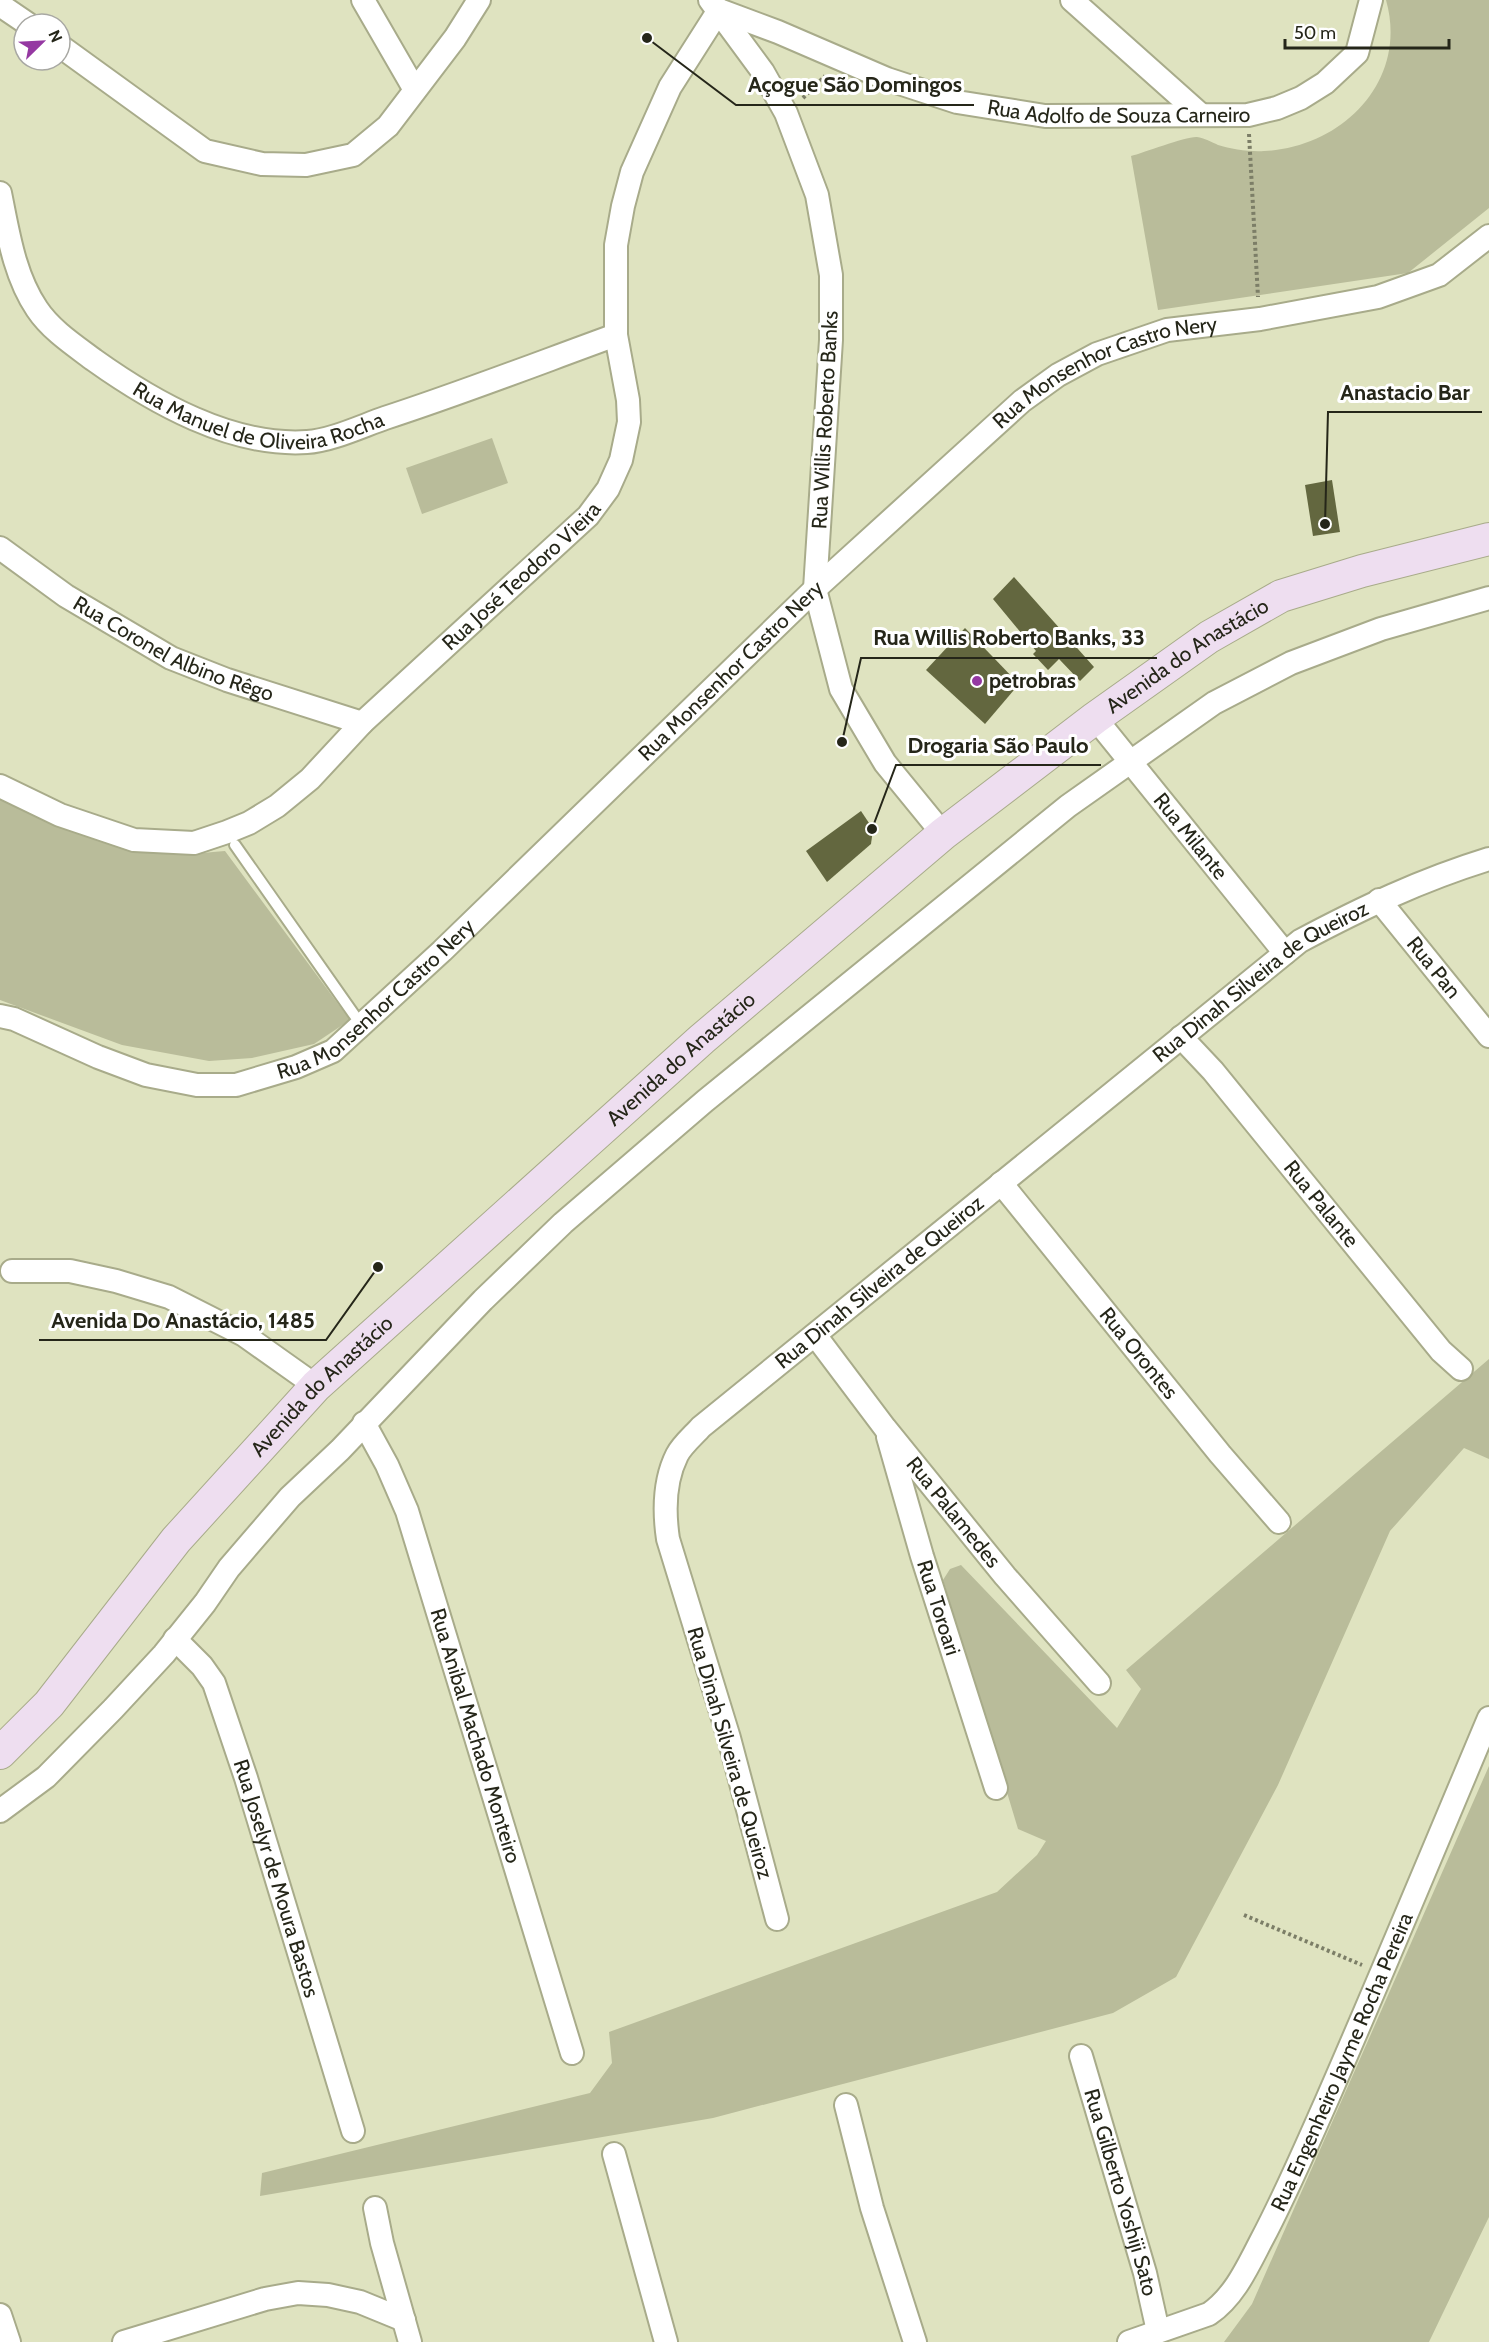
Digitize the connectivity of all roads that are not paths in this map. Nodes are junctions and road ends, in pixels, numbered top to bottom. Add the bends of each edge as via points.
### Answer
1 (363, 0) edge
2 (479, 0) edge
3 (1072, 0) edge
4 (1371, 0) edge
5 (715, 5) edge
6 (72, 55) edge
7 (415, 90) junction
8 (1201, 115) junction
9 (0, 193) edge
10 (1489, 236) edge
11 (616, 335) junction
12 (1489, 539) edge
13 (0, 548) edge
14 (815, 589) junction
15 (1489, 598) edge
16 (1095, 718) junction
17 (362, 723) junction
18 (1131, 762) junction
19 (0, 786) edge
20 (943, 834) junction
21 (235, 845) dead end
22 (1489, 859) edge
23 (1379, 900) junction
24 (1285, 953) junction
25 (0, 1016) edge
26 (355, 1016) dead end
27 (1489, 1036) edge
28 (1181, 1037) junction
29 (1001, 1183) junction
30 (12, 1271) dead end
31 (815, 1335) junction
32 (1461, 1369) dead end
33 (316, 1386) junction
34 (364, 1423) junction
35 (885, 1428) junction
36 (1280, 1522) dead end
37 (176, 1639) junction
38 (1099, 1683) dead end
39 (1489, 1718) edge
40 (0, 1753) edge
41 (996, 1788) dead end
42 (0, 1811) edge
43 (777, 1919) dead end
44 (572, 2053) dead end
45 (1081, 2056) dead end
46 (846, 2105) dead end
47 (353, 2131) dead end
48 (614, 2154) dead end
49 (375, 2208) dead end
50 (0, 2315) edge
51 (404, 2320) junction
52 (1158, 2331) junction
53 (9, 2342) edge
54 (124, 2342) edge
55 (410, 2342) edge
56 (666, 2342) edge
57 (915, 2342) edge
58 (1129, 2342) edge

1 - 7 street
2 - 7 street
3 - 8 street
4 - 8 street, Rua Adolfo de Souza Carneiro via 1357,53 1325,83 1277,108 1248,115
5 - 8 street, Rua Adolfo de Souza Carneiro via 887,79 957,102 1045,116
5 - 11 street, Rua José Teodoro Vieira via 670,87 632,172 616,245
5 - 14 street, Rua Willis Roberto Banks via 763,72 786,113 817,195 831,275 831,340
6 - 7 street via 204,151 262,164 306,165 353,155 388,126
9 - 11 street, Rua Manuel de Oliveira Rocha via 24,286 51,326 156,400 237,434 269,441 309,442
10 - 14 street, Rua Monsenhor Castro Nery via 1439,275 1378,297 1260,319 1167,330 1097,354 1022,401
11 - 17 street, Rua José Teodoro Vieira via 629,422 621,460 608,489 562,542
12 - 16 main road, Avenida do Anastácio via 1281,596 1209,637
13 - 17 street, Rua Coronel Albino Rêgo via 66,596 171,658
14 - 20 street, Rua Willis Roberto Banks via 841,689 885,763
14 - 25 street, Rua Monsenhor Castro Nery via 442,951 333,1051 236,1085 197,1085 146,1075
15 - 18 street via 1381,629 1291,663 1214,703
16 - 18 street, Rua Milante
16 - 20 main road, Avenida do Anastácio
17 - 19 street, Rua José Teodoro Vieira via 310,779 277,806 242,826 194,843 134,840 103,831
18 - 24 street, Rua Milante
18 - 34 street via 1031,836 705,1101 563,1223
20 - 33 main road, Avenida do Anastácio via 702,1039
21 - 26 lane
22 - 23 street, Rua Dinah Silveira de Queiroz via 1440,874
23 - 24 street, Rua Dinah Silveira de Queiroz via 1300,940
23 - 27 street, Rua Pan
24 - 28 street, Rua Dinah Silveira de Queiroz
28 - 29 street, Rua Dinah Silveira de Queiroz
28 - 32 street, Rua Palante via 1441,1351
29 - 31 street, Rua Dinah Silveira de Queiroz
29 - 36 street, Rua Orontes via 1220,1454
30 - 33 street via 70,1271 170,1297 244,1335
31 - 35 street, Rua Palamedes
31 - 43 street, Rua Dinah Silveira de Queiroz via 701,1427 677,1454 665,1516 668,1539 726,1727
33 - 40 main road, Avenida do Anastácio via 176,1540 49,1704
34 - 37 street via 290,1497 229,1568
34 - 44 street, Rua Anibal Machado Monteiro via 407,1511
35 - 38 street, Rua Palamedes via 1005,1576
35 - 41 street, Rua Toroari
37 - 42 street via 46,1777
37 - 47 street, Rua Joselyr de Moura Bastos via 214,1683
39 - 52 street, Rua Engenheiro Jayme Rocha Pereira via 1283,2200 1220,2306 1209,2314
45 - 52 street, Rua Gilberto Yoshiji Sato
46 - 57 street via 872,2208
48 - 56 street
49 - 51 street
50 - 53 street
51 - 54 street via 360,2302 298,2293 265,2299
51 - 55 street
52 - 58 street, Rua Engenheiro Jayme Rocha Pereira

